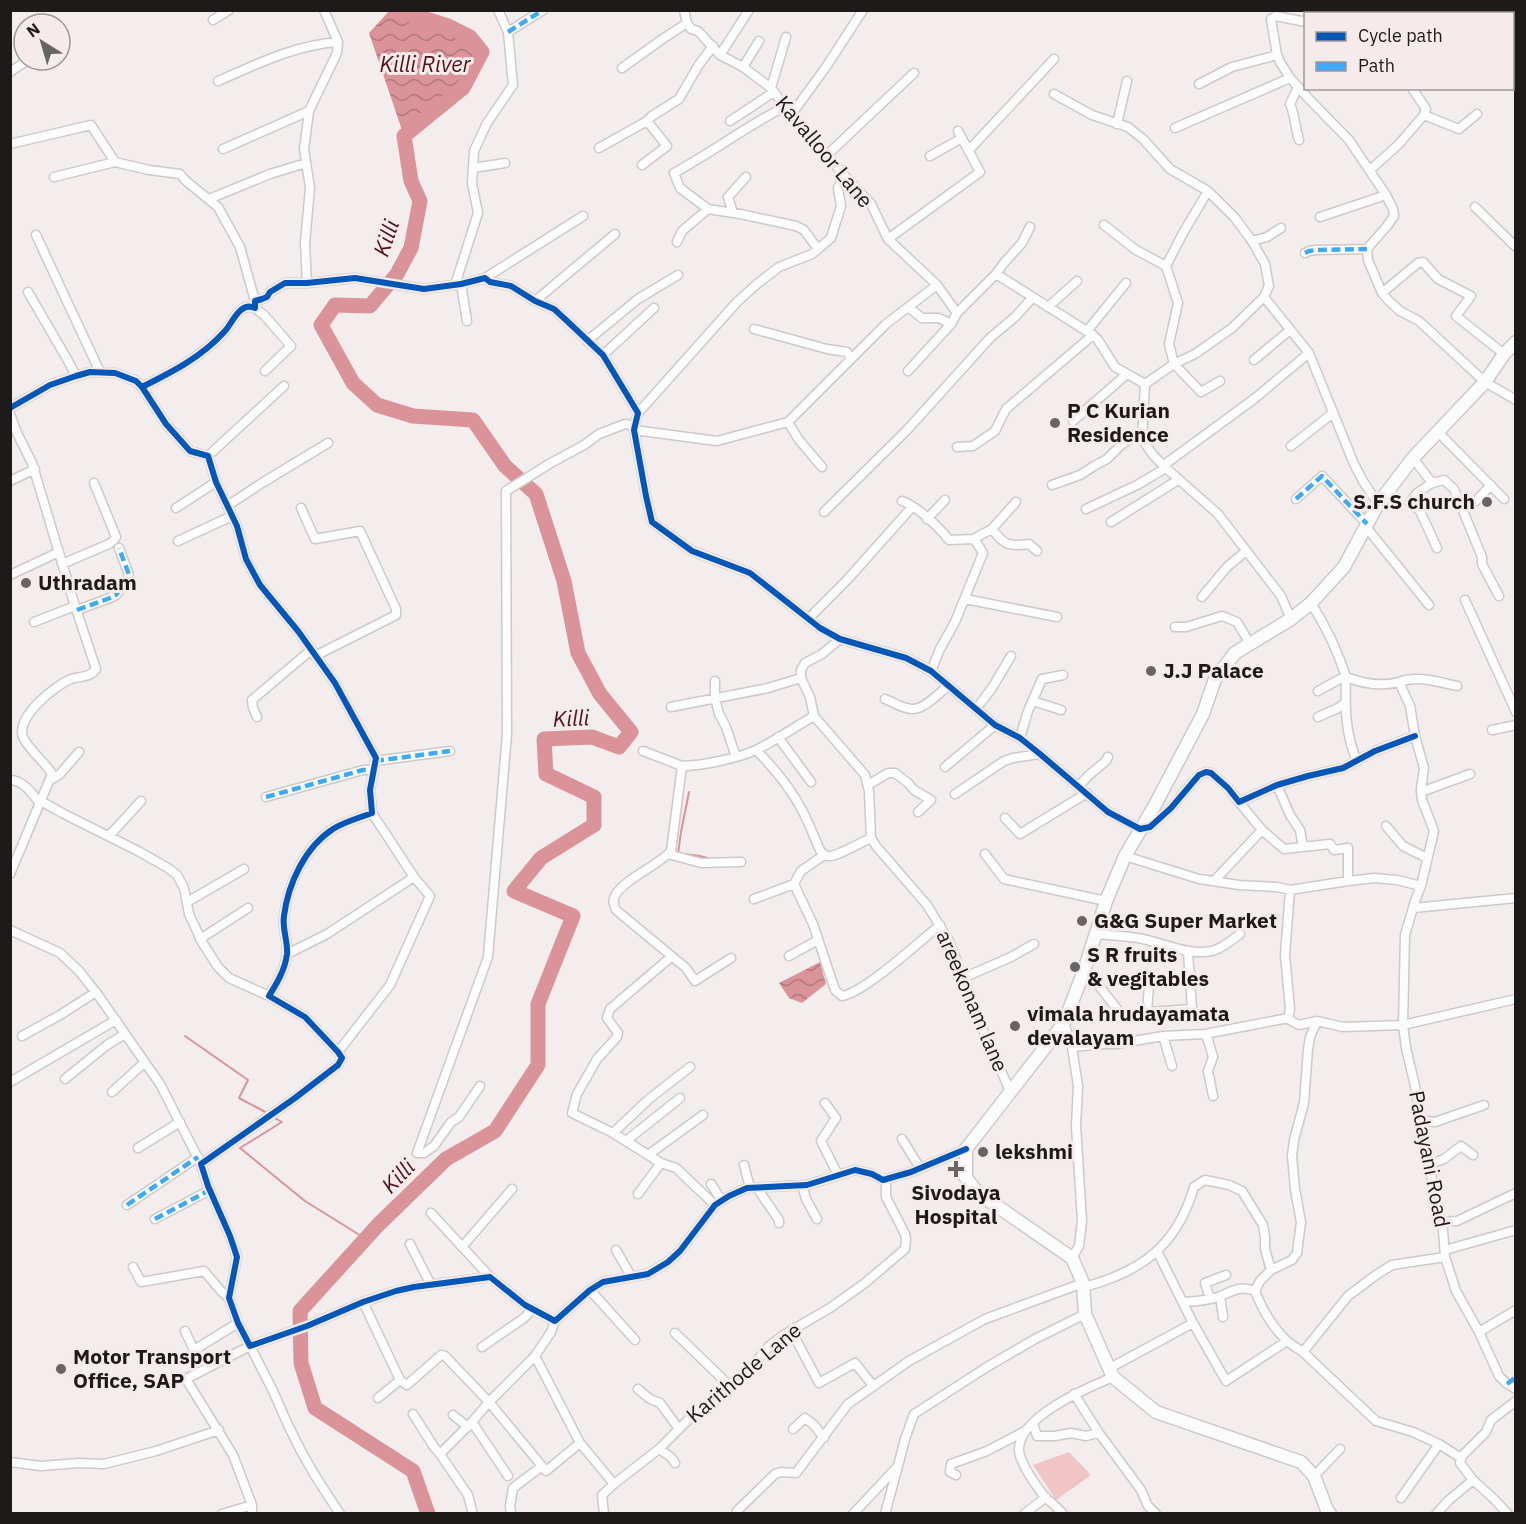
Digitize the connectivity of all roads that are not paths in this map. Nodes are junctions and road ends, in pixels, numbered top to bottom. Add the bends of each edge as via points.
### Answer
1 (229, 10) edge
2 (324, 10) edge
3 (498, 10) edge
4 (543, 10) edge
5 (684, 10) edge
6 (749, 10) edge
7 (862, 10) edge
8 (213, 20) dead end
9 (1304, 22) edge
10 (687, 23) junction
11 (508, 32) junction
12 (786, 37) dead end
13 (759, 41) dead end
14 (338, 42) junction
15 (713, 46) junction
16 (720, 55) junction
17 (1277, 55) junction
18 (1054, 59) dead end
19 (743, 67) junction
20 (622, 68) dead end
21 (914, 73) dead end
22 (1290, 78) junction
23 (218, 81) dead end
24 (1127, 81) dead end
25 (1199, 84) dead end
26 (1298, 87) junction
27 (772, 90) junction
28 (1413, 90) edge
29 (1054, 94) dead end
30 (784, 107) junction
31 (309, 111) junction
32 (1477, 114) dead end
33 (791, 115) junction
34 (1424, 115) junction
35 (647, 121) junction
36 (730, 122) dead end
37 (1117, 124) junction
38 (1175, 128) dead end
39 (1299, 140) dead end
40 (10, 144) edge
41 (599, 148) dead end
42 (223, 149) dead end
43 (969, 150) junction
44 (827, 155) junction
45 (930, 156) dead end
46 (115, 162) junction
47 (306, 163) junction
48 (505, 163) dead end
49 (642, 165) dead end
50 (473, 168) junction
51 (1370, 170) junction
52 (844, 176) junction
53 (54, 177) dead end
54 (746, 177) dead end
55 (1208, 191) junction
56 (1386, 195) junction
57 (209, 199) junction
58 (1475, 207) dead end
59 (708, 209) junction
60 (733, 213) junction
61 (583, 216) dead end
62 (1320, 217) dead end
63 (1104, 225) dead end
64 (1030, 227) dead end
65 (1281, 228) dead end
66 (615, 234) dead end
67 (36, 235) dead end
68 (888, 239) junction
69 (1252, 241) junction
70 (676, 243) dead end
71 (1515, 247) edge
72 (818, 249) junction
73 (1367, 249) junction
74 (1305, 253) dead end
75 (1166, 266) junction
76 (996, 274) junction
77 (678, 275) dead end
78 (484, 278) junction
79 (1077, 281) dead end
80 (307, 283) junction
81 (1126, 283) dead end
82 (458, 284) junction
83 (937, 285) junction
84 (28, 292) dead end
85 (1382, 292) junction
86 (1033, 297) junction
87 (1264, 297) junction
88 (535, 302) junction
89 (255, 304) junction
90 (908, 307) junction
91 (1048, 307) junction
92 (654, 308) dead end
93 (957, 313) junction
94 (467, 321) dead end
95 (951, 324) junction
96 (754, 329) dead end
97 (1290, 330) junction
98 (1090, 333) junction
99 (587, 341) junction
100 (1515, 342) edge
101 (1309, 353) junction
102 (1504, 354) junction
103 (603, 355) junction
104 (851, 358) junction
105 (1254, 360) dead end
106 (1174, 364) junction
107 (265, 371) dead end
108 (908, 371) dead end
109 (100, 372) junction
110 (1127, 374) junction
111 (76, 376) junction
112 (1220, 381) dead end
113 (1485, 382) junction
114 (1145, 384) junction
115 (284, 386) dead end
116 (142, 387) junction
117 (1515, 400) edge
118 (10, 408) edge
119 (638, 413) junction
120 (1333, 413) junction
121 (11, 418) edge
122 (788, 422) junction
123 (1073, 422) dead end
124 (634, 430) junction
125 (1142, 431) junction
126 (1438, 432) junction
127 (328, 443) dead end
128 (1291, 446) dead end
129 (957, 447) dead end
130 (208, 456) junction
131 (1413, 458) junction
132 (822, 466) dead end
133 (1165, 467) junction
134 (34, 470) junction
135 (1178, 480) junction
136 (10, 481) edge
137 (216, 482) junction
138 (94, 483) dead end
139 (1432, 483) junction
140 (1052, 485) dead end
141 (1491, 485) junction
142 (1296, 499) dead end
143 (1504, 499) dead end
144 (945, 500) dead end
145 (902, 501) dead end
146 (1016, 502) dead end
147 (1378, 504) junction
148 (1472, 505) dead end
149 (227, 506) junction
150 (176, 507) dead end
151 (912, 507) junction
152 (301, 508) dead end
153 (1086, 509) dead end
154 (824, 512) dead end
155 (232, 516) junction
156 (927, 519) junction
157 (1112, 522) dead end
158 (1366, 525) junction
159 (992, 529) junction
160 (973, 539) junction
161 (178, 541) dead end
162 (119, 548) dead end
163 (1437, 548) dead end
164 (1037, 551) dead end
165 (1246, 551) junction
166 (59, 552) junction
167 (62, 564) junction
168 (10, 575) edge
169 (1499, 596) dead end
170 (1202, 597) dead end
171 (965, 599) junction
172 (1465, 600) dead end
173 (1311, 603) junction
174 (1430, 605) dead end
175 (76, 608) junction
176 (1057, 617) dead end
177 (808, 619) junction
178 (1291, 619) junction
179 (34, 622) dead end
180 (1175, 627) dead end
181 (840, 639) junction
182 (1250, 644) junction
183 (313, 653) junction
184 (1011, 656) dead end
185 (931, 671) junction
186 (1064, 675) dead end
187 (1346, 677) junction
188 (801, 678) junction
189 (715, 681) dead end
190 (1399, 682) junction
191 (948, 686) junction
192 (1457, 686) dead end
193 (1318, 691) dead end
194 (715, 698) junction
195 (885, 699) dead end
196 (1033, 701) junction
197 (1345, 703) junction
198 (671, 707) dead end
199 (976, 709) junction
200 (1061, 710) dead end
201 (1515, 712) edge
202 (814, 716) junction
203 (257, 717) dead end
204 (1318, 717) dead end
205 (995, 725) junction
206 (1515, 725) edge
207 (1491, 730) dead end
208 (778, 736) junction
209 (1415, 736) junction
210 (1020, 738) junction
211 (756, 750) junction
212 (450, 751) dead end
213 (644, 751) dead end
214 (79, 752) dead end
215 (1040, 754) junction
216 (736, 757) junction
217 (1108, 757) dead end
218 (1357, 761) junction
219 (375, 766) junction
220 (682, 766) junction
221 (945, 766) dead end
222 (1470, 774) dead end
223 (52, 778) junction
224 (10, 780) edge
225 (811, 782) dead end
226 (1277, 785) junction
227 (1078, 787) junction
228 (869, 788) junction
229 (1421, 792) junction
230 (1087, 793) junction
231 (955, 794) dead end
232 (266, 797) dead end
233 (141, 801) dead end
234 (40, 802) junction
235 (1239, 802) junction
236 (918, 812) dead end
237 (372, 813) junction
238 (1005, 818) dead end
239 (1386, 826) dead end
240 (1140, 829) junction
241 (1262, 830) junction
242 (109, 836) junction
243 (871, 838) junction
244 (1303, 847) junction
245 (668, 854) junction
246 (985, 854) dead end
247 (824, 855) junction
248 (1125, 856) junction
249 (1427, 858) junction
250 (741, 862) dead end
251 (244, 869) dead end
252 (10, 874) edge
253 (414, 877) junction
254 (1348, 880) junction
255 (1214, 881) junction
256 (794, 884) junction
257 (1421, 886) junction
258 (1290, 890) junction
259 (1515, 898) edge
260 (754, 899) dead end
261 (187, 902) junction
262 (1106, 902) junction
263 (248, 908) dead end
264 (1413, 908) junction
265 (940, 925) junction
266 (10, 930) edge
267 (1096, 933) junction
268 (1240, 934) dead end
269 (200, 939) junction
270 (818, 940) junction
271 (1034, 944) dead end
272 (1188, 951) junction
273 (287, 954) junction
274 (789, 956) dead end
275 (671, 957) junction
276 (731, 958) dead end
277 (1085, 968) junction
278 (963, 978) junction
279 (1149, 985) dead end
280 (96, 992) junction
281 (269, 996) junction
282 (1515, 999) edge
283 (1148, 1012) junction
284 (1288, 1019) junction
285 (116, 1020) junction
286 (1317, 1021) junction
287 (1064, 1023) junction
288 (1403, 1025) junction
289 (125, 1034) junction
290 (1205, 1034) junction
291 (22, 1036) dead end
292 (1163, 1036) junction
293 (1072, 1047) junction
294 (338, 1052) junction
295 (145, 1062) junction
296 (1172, 1066) dead end
297 (690, 1067) dead end
298 (65, 1079) dead end
299 (10, 1082) edge
300 (480, 1086) dead end
301 (1010, 1091) junction
302 (112, 1092) dead end
303 (1213, 1095) dead end
304 (680, 1098) dead end
305 (825, 1102) dead end
306 (1484, 1105) dead end
307 (704, 1115) dead end
308 (1420, 1120) junction
309 (180, 1122) junction
310 (613, 1133) junction
311 (902, 1139) dead end
312 (626, 1141) junction
313 (138, 1148) dead end
314 (966, 1149) junction
315 (648, 1155) junction
316 (1473, 1155) dead end
317 (200, 1160) junction
318 (662, 1163) junction
319 (744, 1165) dead end
320 (1428, 1165) junction
321 (920, 1168) junction
322 (838, 1175) junction
323 (883, 1180) junction
324 (711, 1184) dead end
325 (802, 1185) junction
326 (754, 1188) junction
327 (512, 1189) dead end
328 (210, 1190) junction
329 (1515, 1193) edge
330 (638, 1194) dead end
331 (718, 1203) junction
332 (127, 1205) dead end
333 (431, 1214) dead end
334 (155, 1219) dead end
335 (817, 1219) dead end
336 (1442, 1222) junction
337 (779, 1223) dead end
338 (1515, 1230) edge
339 (410, 1244) dead end
340 (462, 1247) junction
341 (616, 1250) dead end
342 (1157, 1251) junction
343 (1445, 1254) junction
344 (1072, 1258) junction
345 (134, 1267) dead end
346 (1271, 1270) junction
347 (1226, 1275) dead end
348 (631, 1276) junction
349 (490, 1277) junction
350 (431, 1285) junction
351 (1083, 1285) junction
352 (590, 1290) junction
353 (1256, 1291) junction
354 (1220, 1296) junction
355 (229, 1298) junction
356 (1210, 1298) junction
357 (363, 1302) junction
358 (1183, 1302) junction
359 (533, 1309) junction
360 (1515, 1310) edge
361 (1085, 1314) junction
362 (1223, 1317) dead end
363 (555, 1321) junction
364 (238, 1323) junction
365 (1193, 1323) junction
366 (791, 1330) junction
367 (185, 1331) dead end
368 (1479, 1332) junction
369 (675, 1333) dead end
370 (635, 1340) dead end
371 (1287, 1341) junction
372 (250, 1346) junction
373 (482, 1347) dead end
374 (1303, 1352) junction
375 (534, 1356) junction
376 (1111, 1373) junction
377 (1515, 1377) edge
378 (400, 1380) junction
379 (871, 1383) dead end
380 (1507, 1384) junction
381 (731, 1388) junction
382 (638, 1389) dead end
383 (1515, 1389) edge
384 (1074, 1394) junction
385 (378, 1398) dead end
386 (1515, 1401) edge
387 (489, 1402) junction
388 (413, 1414) dead end
389 (453, 1415) dead end
390 (1034, 1423) junction
391 (470, 1425) junction
392 (679, 1429) junction
393 (793, 1429) dead end
394 (219, 1430) junction
395 (1026, 1431) junction
396 (1099, 1433) junction
397 (824, 1438) junction
398 (580, 1443) junction
399 (1439, 1444) junction
400 (658, 1449) junction
401 (1340, 1449) dead end
402 (440, 1454) junction
403 (1461, 1458) junction
404 (10, 1462) edge
405 (675, 1463) dead end
406 (542, 1466) junction
407 (898, 1466) junction
408 (956, 1475) dead end
409 (508, 1476) dead end
410 (1314, 1476) junction
411 (1473, 1480) junction
412 (614, 1484) junction
413 (1046, 1497) junction
414 (1401, 1498) dead end
415 (252, 1509) edge
416 (737, 1511) dead end
417 (222, 1514) edge
418 (340, 1514) edge
419 (473, 1514) edge
420 (511, 1514) edge
421 (604, 1514) edge
422 (853, 1514) edge
423 (885, 1514) edge
424 (1024, 1514) edge
425 (1063, 1514) edge
426 (1156, 1514) edge
427 (1330, 1514) edge
428 (1436, 1514) edge
429 (1508, 1514) edge

1 - 8 street
2 - 14 street
3 - 11 street
4 - 11 street
5 - 10 street
6 - 16 street
7 - 33 street
9 - 17 street via 1276,16 1271,19
10 - 15 street, Kavalloor Lane
10 - 20 street
11 - 50 street via 513,85 487,123 474,151
12 - 27 street
13 - 19 street
14 - 23 street via 279,54
14 - 31 street
15 - 16 street, Kavalloor Lane
15 - 35 street via 679,99
16 - 19 street, Kavalloor Lane
17 - 22 street
17 - 25 street via 1232,67
18 - 43 street
19 - 27 street, Kavalloor Lane
21 - 44 street
22 - 26 street
22 - 38 street
24 - 37 street
26 - 39 street via 1290,104
26 - 51 street via 1349,140
27 - 30 street, Kavalloor Lane
27 - 36 street
28 - 34 street via 1426,109
29 - 37 street
30 - 33 street, Kavalloor Lane
30 - 59 street via 674,173 680,188
31 - 42 street
31 - 47 street
32 - 34 street via 1459,129
33 - 44 street, Kavalloor Lane
34 - 51 street
35 - 41 street
35 - 49 street via 667,146
37 - 55 street via 1143,139 1170,169
40 - 46 street via 91,125
43 - 45 street via 960,134
43 - 68 street via 980,172
44 - 52 street, Kavalloor Lane
46 - 53 street
46 - 57 street via 180,174
47 - 57 street
47 - 80 street via 310,188 305,243
48 - 50 street
50 - 82 street via 478,213
51 - 56 street
52 - 68 street, Kavalloor Lane via 871,204
52 - 72 street via 838,188 841,206 835,228 831,238
54 - 60 street via 728,197
55 - 69 street
55 - 75 street
56 - 62 street
56 - 73 street via 1394,216
57 - 89 street via 218,207 240,246
58 - 71 street
59 - 60 street
59 - 70 street via 682,231
60 - 72 street via 796,226 804,230
61 - 78 street
63 - 75 street via 1136,250
64 - 76 street
65 - 69 street
66 - 88 street
67 - 109 street
68 - 83 street, Kavalloor Lane
69 - 87 street via 1265,264 1269,285
72 - 119 street via 779,267 736,302
73 - 74 street
73 - 85 street
75 - 106 street via 1178,303 1169,344
76 - 86 street
76 - 93 street
77 - 99 street via 638,299
78 - 82 street
78 - 88 street via 511,286
79 - 91 street
80 - 82 street via 355,278 424,290
80 - 89 street via 285,283
81 - 98 street
82 - 94 street
83 - 90 street
83 - 93 street, Kavalloor Lane
84 - 111 street
85 - 102 street via 1423,262 1438,279 1471,296 1456,316
85 - 113 street
86 - 91 street
86 - 154 street
87 - 97 street
87 - 106 street via 1232,328
88 - 99 street via 554,309
89 - 107 street via 291,346
89 - 116 street via 237,313 201,354
90 - 95 street via 922,318 939,318
90 - 104 street
91 - 98 street
92 - 103 street
93 - 95 street
95 - 108 street
96 - 104 street via 847,352
97 - 101 street
97 - 105 street
98 - 110 street via 1115,368
98 - 129 street via 1006,409 995,431 973,446
99 - 103 street
100 - 102 main road
101 - 120 street
101 - 133 street
102 - 113 main road
103 - 119 street
104 - 122 street
106 - 112 street via 1201,392
106 - 114 street
109 - 111 street
109 - 116 street via 136,381
110 - 114 street
110 - 123 street
111 - 118 street via 50,385
113 - 117 street
113 - 126 main road
114 - 125 street
115 - 130 street
116 - 130 street via 190,451
119 - 124 street
120 - 128 street
120 - 147 street via 1354,464
121 - 134 street
122 - 124 street via 717,441
122 - 132 street
124 - 177 street via 652,522 692,551 750,573
124 - 300 street via 625,424 599,434 506,490 507,734 488,957 417,1153 434,1146
125 - 133 street via 1142,438
125 - 140 street via 1107,459
126 - 131 main road
126 - 141 street
127 - 149 street
130 - 137 street
131 - 139 street
131 - 147 main road
133 - 135 street
133 - 153 street
134 - 136 street
134 - 166 street
135 - 157 street
135 - 165 street via 1218,514
137 - 149 street
137 - 150 street
138 - 167 street via 116,537 109,544
139 - 163 street via 1410,503 1420,511
139 - 169 street via 1444,480 1454,489 1482,564
141 - 143 street
141 - 148 street
142 - 158 street via 1322,476
144 - 156 street
145 - 151 street
146 - 159 street
147 - 158 main road
149 - 155 street
151 - 156 street
151 - 177 street
152 - 183 street via 315,539 360,531 396,609 396,615
155 - 161 street
155 - 183 street via 260,585
156 - 160 street via 949,540
158 - 173 main road via 1344,567
158 - 174 street
159 - 160 street
159 - 164 street via 1001,541 1014,546 1029,544
160 - 171 street via 982,553
162 - 175 street via 129,578 116,595
165 - 170 street
165 - 178 street via 1281,596
166 - 167 street
166 - 168 street
167 - 175 street
171 - 176 street
171 - 185 street
172 - 201 street
173 - 178 main road
173 - 187 street via 1328,630
175 - 179 street
175 - 223 street via 96,669 93,674 71,679 52,690 31,711 22,728 23,738 51,771
177 - 181 street
178 - 182 main road
180 - 182 street via 1222,616 1237,622
181 - 185 street via 906,658
181 - 188 street via 805,663
182 - 240 main road via 1235,653 1215,679 1203,714
183 - 203 street via 252,700
183 - 219 street via 335,683 376,758
184 - 199 street
185 - 191 street
186 - 196 street via 1042,679
187 - 190 street via 1366,684
187 - 193 street
187 - 197 street
188 - 194 street
188 - 202 street
189 - 194 street
190 - 192 street via 1424,679
190 - 209 street, Padayani Road via 1410,706
191 - 195 street via 915,710
191 - 199 street
194 - 198 street
194 - 216 street
196 - 200 street
196 - 210 street
197 - 204 street
197 - 218 street via 1347,730
199 - 205 street
202 - 208 street
202 - 228 street via 865,775
205 - 210 street
205 - 221 street
206 - 207 street
208 - 211 street
208 - 225 street
209 - 218 street
209 - 229 street, Padayani Road via 1424,768
210 - 215 street
211 - 216 street
211 - 247 street via 789,788
212 - 219 street
213 - 220 street
214 - 223 street
215 - 227 street
215 - 231 street via 1004,761
216 - 220 street
217 - 227 street
218 - 226 street
219 - 232 street
219 - 237 street via 370,790
220 - 245 street via 672,848
222 - 229 street
223 - 234 street
224 - 234 street via 26,787
226 - 235 street
226 - 244 street via 1300,830
227 - 230 street
228 - 236 street via 888,773 895,773 931,800
228 - 243 street
229 - 249 street, Padayani Road via 1434,831
230 - 238 street via 1020,834
230 - 240 street via 1108,812
233 - 242 street
234 - 242 street
234 - 252 street
235 - 240 street via 1211,773 1202,773 1150,827
235 - 241 street
237 - 253 street
237 - 273 street via 335,828 308,853 290,890 283,918
239 - 249 street via 1403,846
240 - 248 main road
241 - 244 street via 1284,849
241 - 255 street
242 - 261 street via 177,875
243 - 247 street via 836,854
243 - 265 street, areekonam lane
244 - 254 street via 1330,844 1334,850 1348,848
245 - 250 street via 701,863
245 - 275 street via 622,887 613,902 616,910
246 - 262 street via 1004,879
247 - 256 street via 801,871
248 - 255 street
248 - 262 main road
249 - 257 street, Padayani Road
251 - 261 street
253 - 273 street via 327,934
253 - 294 street via 430,896 390,986
254 - 257 street via 1374,878
254 - 258 street
255 - 258 street
256 - 260 street
256 - 270 street
257 - 264 street, Padayani Road
258 - 284 street via 1285,955
259 - 264 street
261 - 269 street
262 - 267 main road
263 - 269 street
264 - 288 street, Padayani Road via 1405,935
265 - 270 street via 881,974 846,996 835,990
265 - 278 street, areekonam lane
266 - 280 street via 60,952
267 - 272 street via 1138,938
267 - 277 main road
268 - 272 street via 1213,951
269 - 281 street via 229,978
270 - 274 street
271 - 278 street
272 - 283 street via 1192,1010
273 - 281 street
275 - 276 street via 695,981
275 - 310 street via 610,1009 607,1018 617,1037 597,1059 576,1094 572,1113
277 - 283 street via 1121,1014
277 - 287 main road
278 - 301 street, areekonam lane
279 - 283 street
280 - 285 street
280 - 291 street
281 - 294 street via 305,1017
282 - 288 street
284 - 286 street via 1299,1025
284 - 290 street
285 - 289 street
285 - 299 street
286 - 288 street via 1343,1026
286 - 346 street via 1310,1037 1304,1103 1292,1156 1301,1222 1297,1253 1292,1260
287 - 293 street
287 - 301 main road
288 - 308 street, Padayani Road
289 - 295 street
289 - 298 street
290 - 292 street
290 - 303 street via 1213,1057 1208,1071
292 - 293 street
292 - 296 street
293 - 344 street via 1078,1086 1076,1126 1082,1221 1079,1246
294 - 317 street via 342,1060 338,1065
295 - 302 street
295 - 309 street
297 - 310 street
301 - 314 main road
304 - 312 street
305 - 322 street via 836,1118 821,1141
306 - 308 street via 1435,1122
307 - 315 street
308 - 320 street, Padayani Road
309 - 313 street
309 - 317 street
310 - 312 street
311 - 321 street
312 - 315 street
314 - 321 street
314 - 344 main road via 966,1178 978,1193
315 - 318 street
316 - 320 street via 1461,1146
317 - 328 street
317 - 332 street
318 - 330 street
318 - 331 street via 676,1168
319 - 326 street
320 - 336 street, Padayani Road
321 - 323 street
322 - 323 street via 855,1170
322 - 325 street
323 - 366 street, Karithode Lane via 886,1197 905,1234 905,1249 830,1308
324 - 331 street
325 - 326 street
325 - 335 street
326 - 331 street
326 - 337 street
327 - 340 street
328 - 334 street
328 - 355 street via 237,1257
329 - 336 street via 1457,1221
331 - 348 street via 668,1262 648,1274
333 - 340 street
336 - 343 street, Padayani Road
338 - 343 street
339 - 350 street
340 - 349 street
341 - 348 street
342 - 346 street via 1182,1219 1194,1187 1204,1180 1242,1191 1263,1225
342 - 351 street via 1126,1272 1104,1282
342 - 358 street
343 - 368 street, Padayani Road via 1456,1291
343 - 374 street via 1392,1266 1376,1275 1348,1296
344 - 351 main road
345 - 355 street via 141,1282 204,1271
346 - 353 street
347 - 356 street via 1205,1283
348 - 352 street via 603,1282
349 - 350 street
349 - 359 street
350 - 357 street
351 - 361 main road
351 - 397 street via 985,1320 909,1361 848,1404
352 - 363 street
352 - 370 street
353 - 354 street via 1245,1287
353 - 371 street via 1260,1304
354 - 356 street
354 - 362 street
355 - 364 street
356 - 358 street
357 - 372 street
357 - 378 street
358 - 365 street
359 - 363 street
359 - 373 street
360 - 368 street
361 - 376 main road
361 - 407 street via 1025,1344 914,1414
363 - 375 street
364 - 367 street via 194,1350
364 - 372 street
365 - 371 street via 1226,1381
365 - 376 street
366 - 379 street via 819,1383 855,1364
366 - 381 street, Karithode Lane via 769,1346
368 - 380 street, Padayani Road via 1499,1376
369 - 381 street
371 - 374 street
372 - 394 street via 186,1379
372 - 418 street via 301,1450
374 - 399 street via 1376,1421
375 - 387 street
375 - 398 street
376 - 384 street
376 - 410 main road via 1156,1412 1189,1427 1301,1462
377 - 380 street
378 - 385 street
378 - 387 street via 407,1385 441,1355 446,1356
380 - 383 street, Padayani Road
381 - 392 street, Karithode Lane
382 - 392 street via 660,1403
384 - 390 street
384 - 396 street
386 - 403 street via 1491,1420 1486,1432
387 - 391 street
387 - 406 street
388 - 402 street
389 - 391 street
390 - 395 street
390 - 396 street via 1037,1436
391 - 402 street
391 - 409 street
392 - 400 street, Karithode Lane
393 - 397 street via 805,1418
394 - 404 street via 104,1464 41,1466
394 - 415 street via 233,1455
395 - 408 street via 951,1464 950,1472
395 - 413 street via 1021,1440 1020,1459
396 - 426 street
397 - 416 street via 796,1473 776,1474
398 - 406 street via 546,1471
398 - 412 street
399 - 403 street
399 - 414 street
400 - 405 street
400 - 412 street, Karithode Lane
401 - 410 street
402 - 419 street via 468,1495
403 - 411 street via 1460,1463
406 - 420 street via 513,1488
407 - 422 street
407 - 423 street
410 - 427 main road
411 - 428 street
411 - 429 street
412 - 421 street, Karithode Lane via 602,1495
413 - 424 street
413 - 425 street
415 - 417 street

